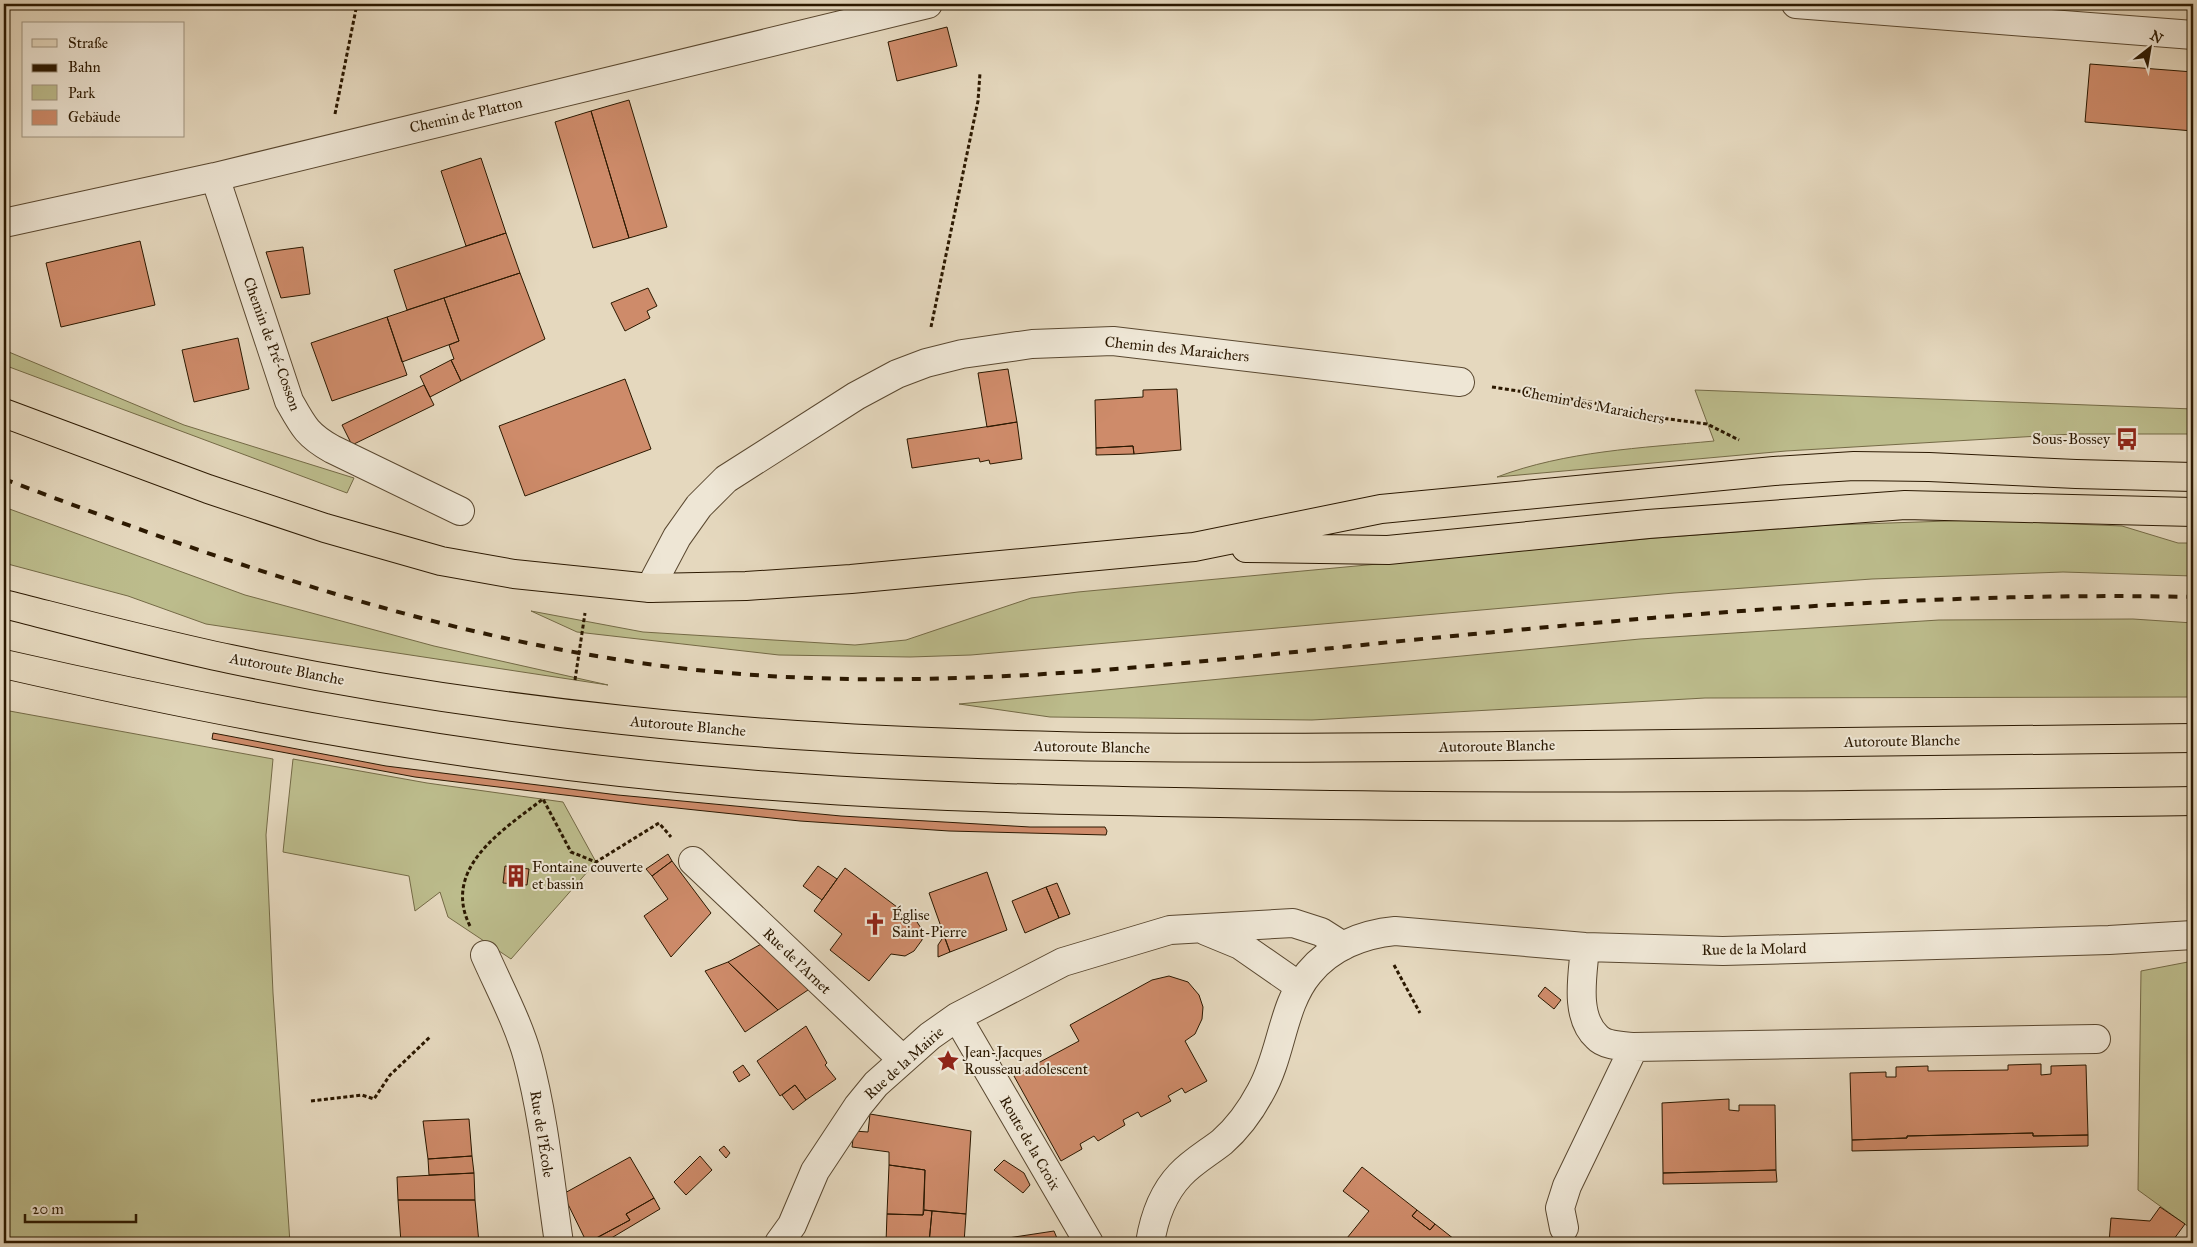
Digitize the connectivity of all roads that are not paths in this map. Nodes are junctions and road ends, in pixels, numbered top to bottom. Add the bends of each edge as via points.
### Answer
1 (928, 4) edge
2 (1796, 4) edge
3 (2193, 35) edge
4 (215, 177) junction
5 (4, 223) edge
6 (1460, 382) road end
7 (4, 413) edge
8 (2193, 477) edge
9 (460, 511) dead end
10 (2193, 512) edge
11 (1194, 546) junction
12 (650, 588) junction
13 (4, 604) edge
14 (4, 664) edge
15 (2193, 738) edge
16 (2193, 801) edge
17 (693, 861) road end
18 (1190, 928) junction
19 (2193, 934) edge
20 (1585, 947) junction
21 (1332, 953) junction
22 (485, 956) road end
23 (1300, 986) junction
24 (958, 1017) junction
25 (2096, 1039) dead end
26 (1634, 1048) junction
27 (903, 1060) junction
28 (1564, 1228) dead end
29 (559, 1243) edge
30 (779, 1243) edge
31 (1089, 1243) edge
32 (1150, 1243) edge

1 - 4 street, Chemin de Platton
2 - 3 street
4 - 5 street, Chemin de Platton
4 - 9 street, Chemin de Pré-Cosson via 289,401 302,426 313,438 332,449
6 - 12 street, Chemin des Maraichers via 1114,341 1032,344 926,362 856,396 726,479 677,537
7 - 12 main road via 208,489 325,528 441,561 514,574
8 - 11 main road via 1929,467 1854,466 1774,471 1381,509
10 - 11 main road via 1905,505 1648,524 1388,550
11 - 12 main road via 851,579
13 - 15 main road, Autoroute Blanche via 226,658 337,679 584,715 768,733 1126,749
14 - 16 main road via 133,693 437,749 560,766 734,783 903,794 1384,806
17 - 27 street, Rue de l'Arnet
18 - 21 street, Rue de la Mairie via 1292,923 1320,932
18 - 23 street via 1210,932 1240,945
18 - 24 street, Rue de la Mairie via 1147,936 1062,962
19 - 20 street, Rue de la Molard via 2109,940 1723,951
20 - 21 street, Rue de la Molard via 1395,931 1366,936
20 - 26 street via 1583,1006 1586,1021 1597,1038
21 - 23 street
22 - 29 street, Rue de l'École via 517,1026 536,1094
23 - 32 street via 1262,1091 1238,1126 1180,1175 1158,1210
24 - 27 street, Rue de la Mairie
24 - 31 street, Route de la Croix
25 - 26 street
26 - 28 street via 1564,1193 1560,1208
27 - 30 street, Rue de la Mairie via 876,1084 842,1128 815,1171 792,1225

